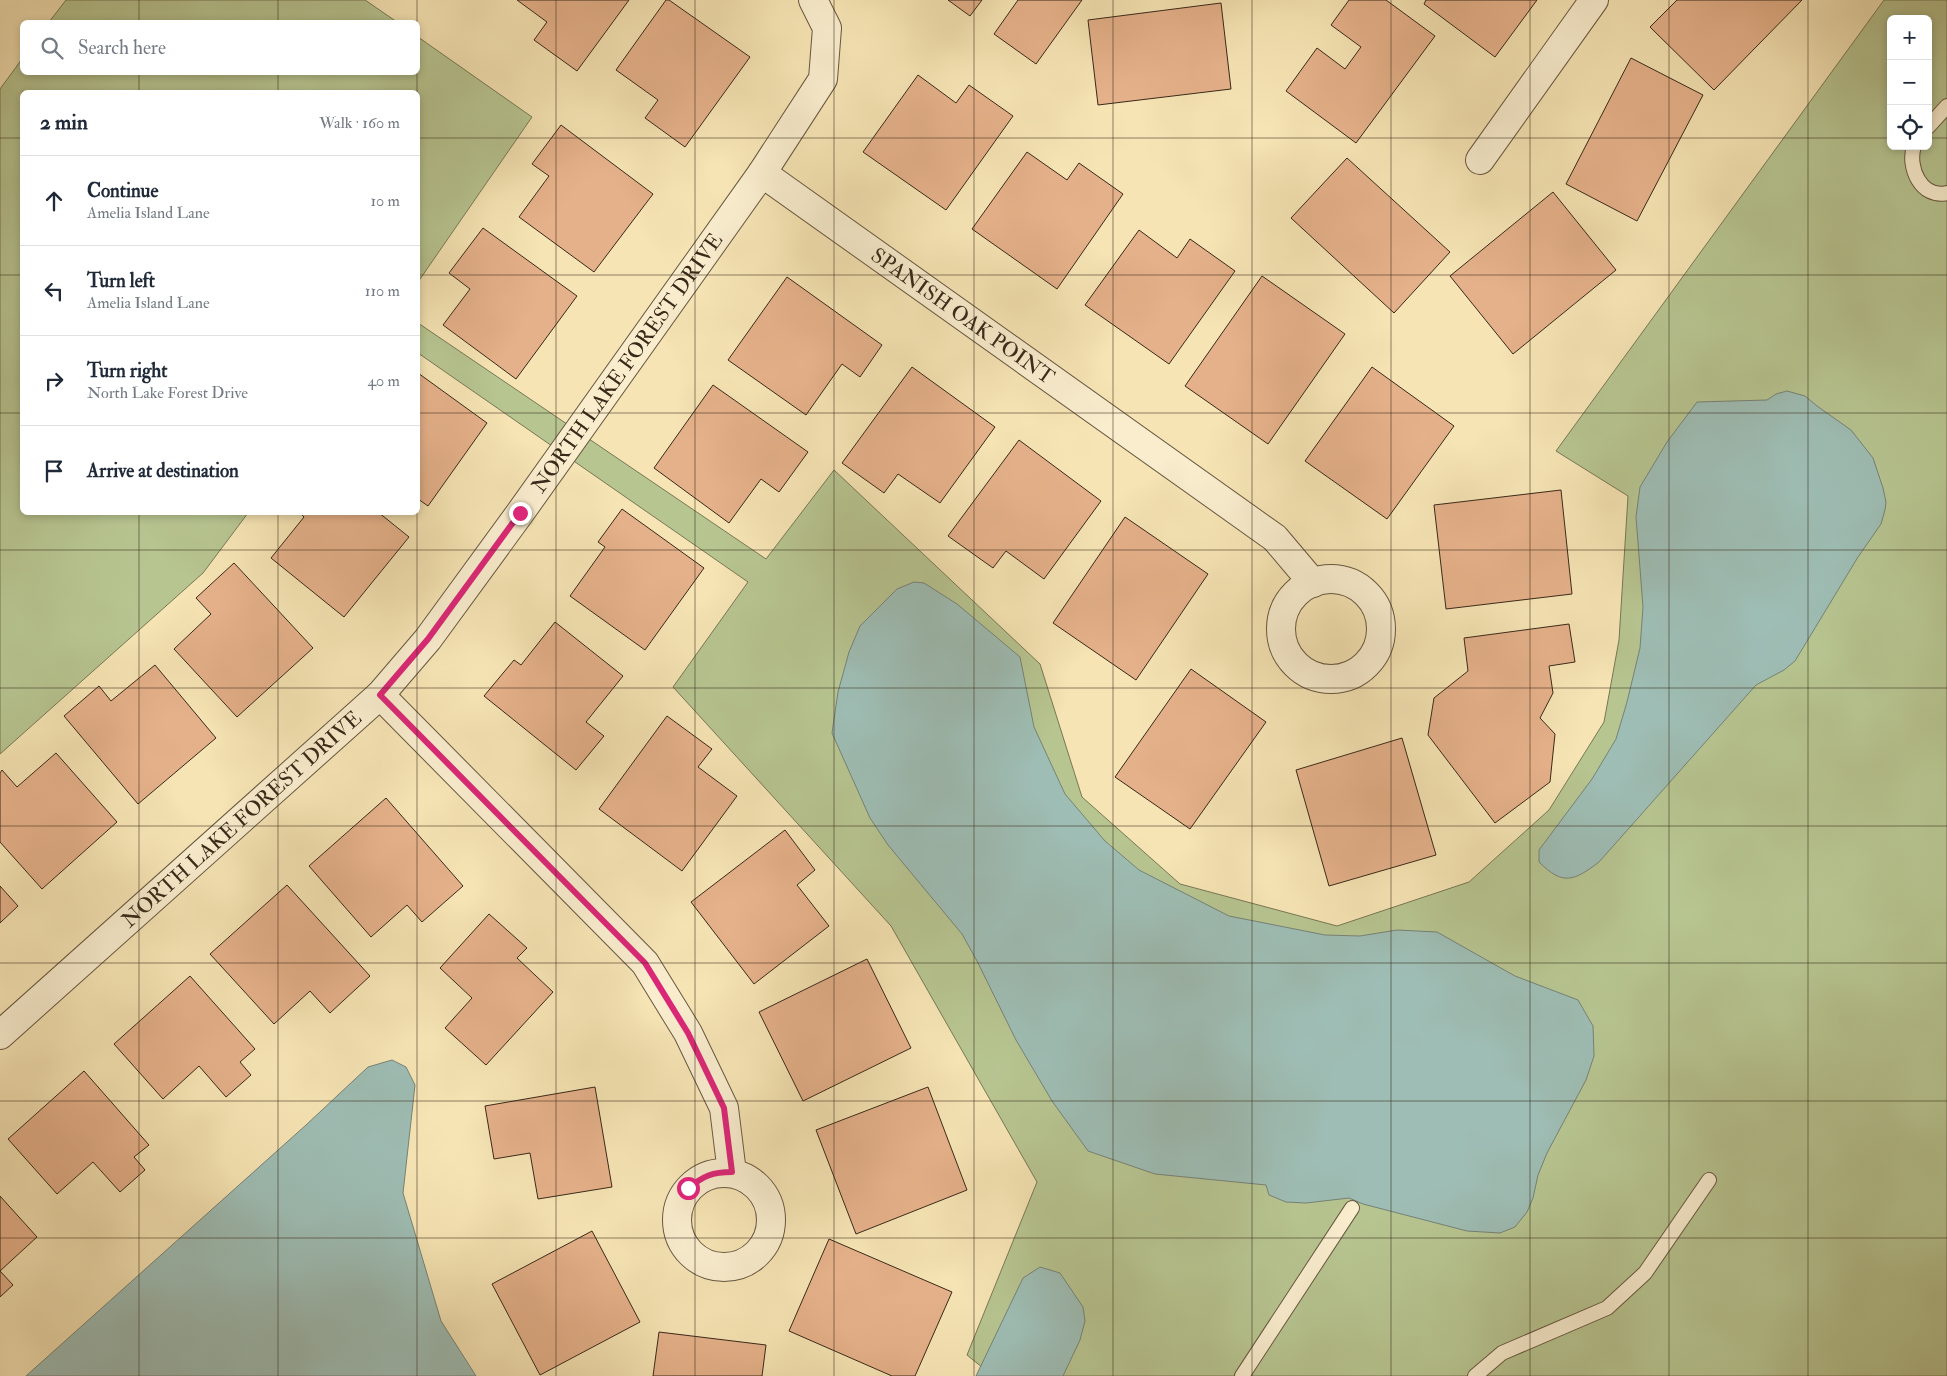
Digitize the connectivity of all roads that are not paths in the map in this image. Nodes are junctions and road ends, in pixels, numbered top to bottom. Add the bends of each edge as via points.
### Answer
1 (813, 0) edge
2 (1594, 0) edge
3 (1947, 106) edge
4 (1932, 123) edge
5 (1913, 150) edge
6 (1480, 160) dead end
7 (762, 173) junction
8 (1947, 193) edge
9 (1314, 582) dead end
10 (380, 695) junction
11 (0, 1035) edge
12 (732, 1172) dead end
13 (1709, 1180) dead end
14 (1352, 1208) dead end
15 (1242, 1376) edge
16 (1475, 1376) edge

1 - 7 street via 827,28 823,79
2 - 6 street
3 - 4 lane
5 - 8 lane via 1912,167 1921,186 1940,194
7 - 9 street, SPANISH OAK POINT via 1275,538
7 - 10 street, NORTH LAKE FOREST DRIVE via 428,639
10 - 11 street, NORTH LAKE FOREST DRIVE
10 - 12 street via 645,963 688,1033 724,1108
13 - 16 lane via 1645,1273 1607,1308 1502,1353
14 - 15 lane

